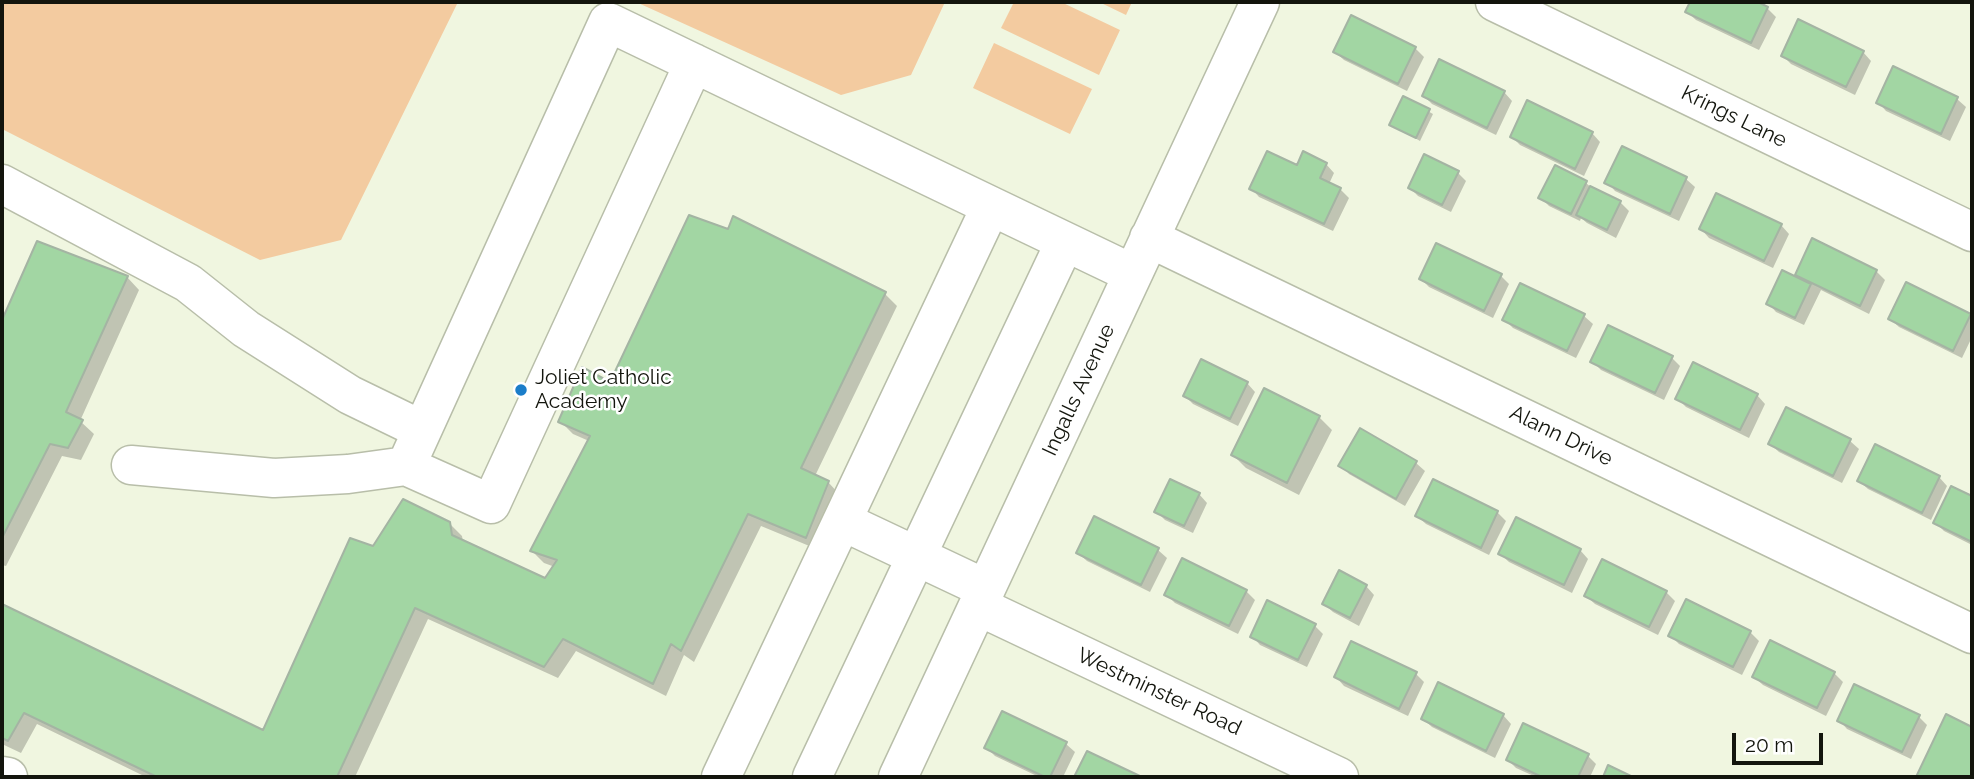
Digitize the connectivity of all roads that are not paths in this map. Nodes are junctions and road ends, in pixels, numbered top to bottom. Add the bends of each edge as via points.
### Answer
1 (1260, 2) edge
2 (1495, 2) edge
3 (694, 63) junction
4 (2, 184) edge
5 (992, 206) junction
6 (1972, 232) edge
7 (1149, 238) junction
8 (1065, 242) junction
9 (1133, 274) junction
10 (422, 430) junction
11 (131, 466) dead end
12 (406, 466) junction
13 (842, 521) junction
14 (917, 556) junction
15 (982, 597) junction
16 (1972, 634) edge
17 (2, 776) edge
18 (8, 777) edge
19 (721, 777) edge
20 (812, 777) edge
21 (898, 777) edge
22 (1339, 777) edge

1 - 7 street, Ingalls Avenue
2 - 6 street, Krings Lane
3 - 5 street
3 - 10 street via 608,22
3 - 12 street via 491,504
4 - 10 street via 188,283 246,329 350,395
5 - 8 street
5 - 13 street
7 - 9 street, Ingalls Avenue
7 - 16 street, Alann Drive
8 - 9 street
8 - 14 street
9 - 15 street, Ingalls Avenue
10 - 12 street
11 - 12 street via 274,478
13 - 14 street, Westminster Road
13 - 19 street
14 - 15 street, Westminster Road
14 - 20 street
15 - 21 street, Ingalls Avenue
15 - 22 street, Westminster Road
17 - 18 street

